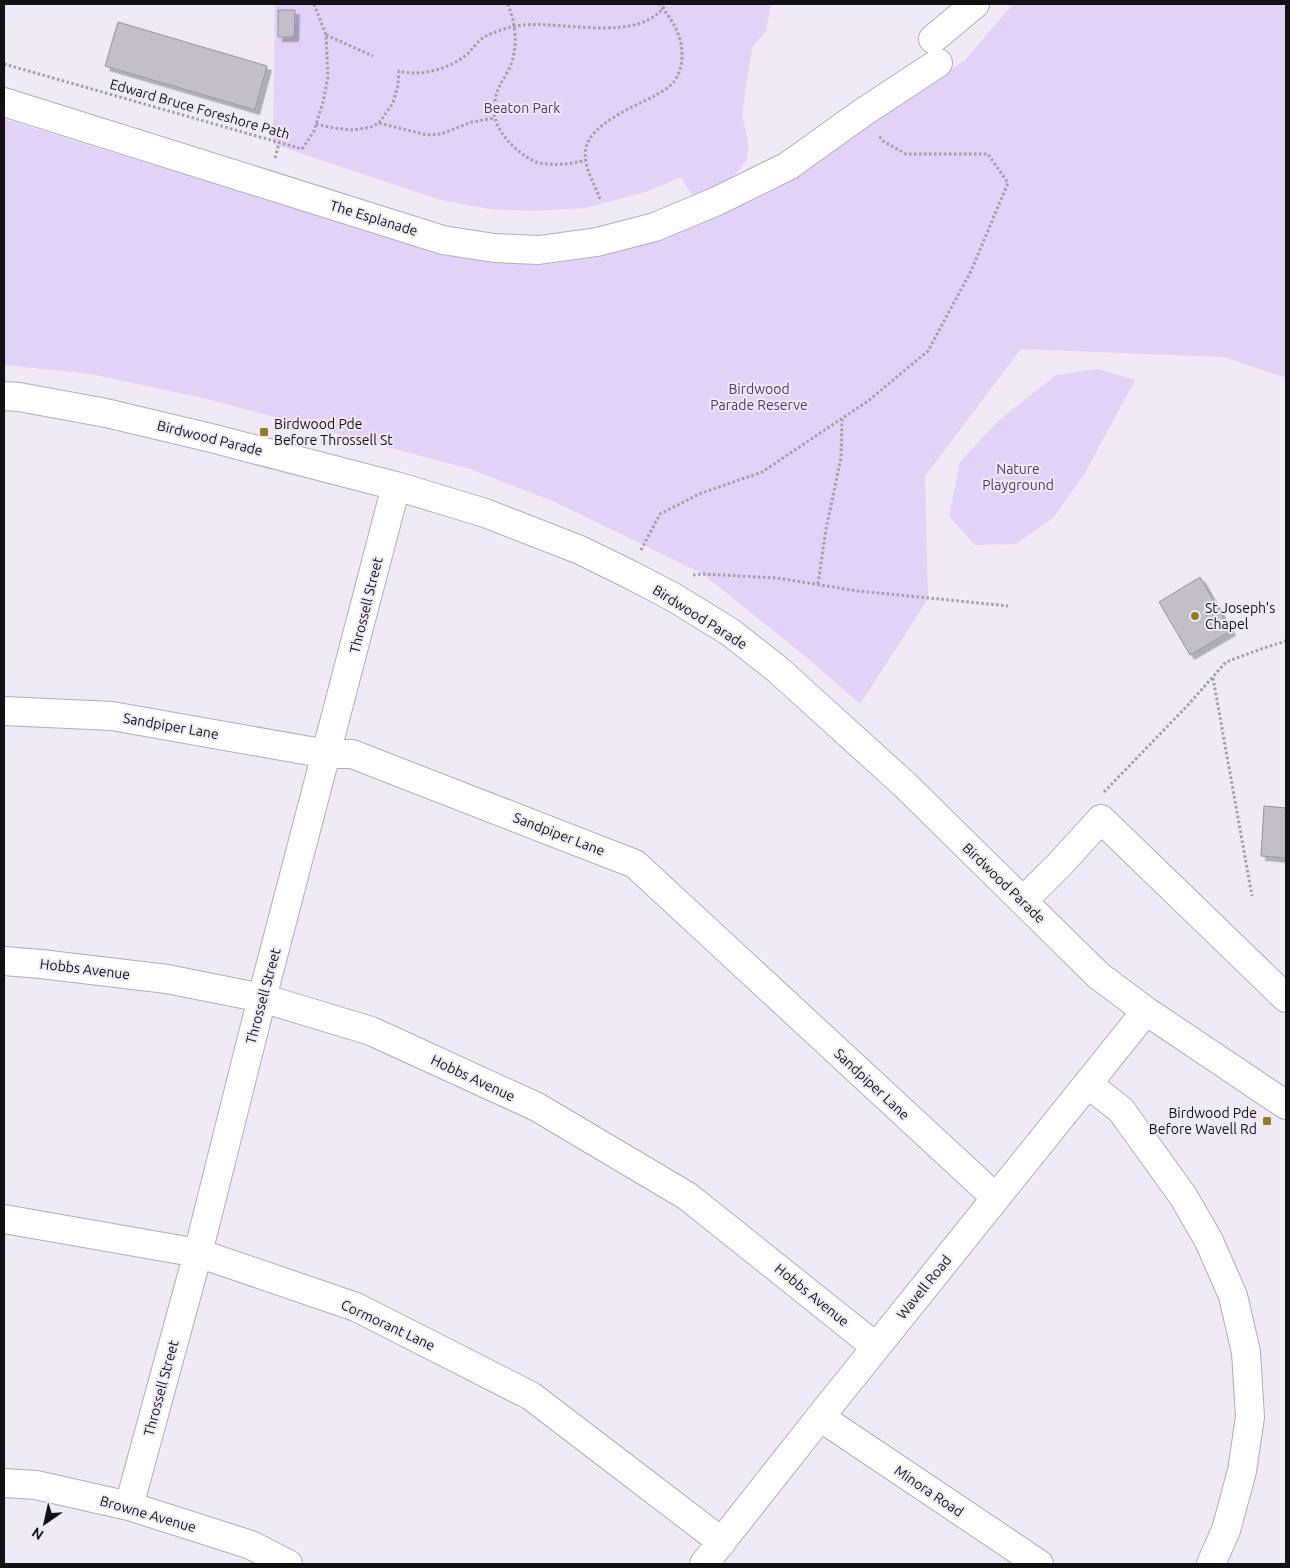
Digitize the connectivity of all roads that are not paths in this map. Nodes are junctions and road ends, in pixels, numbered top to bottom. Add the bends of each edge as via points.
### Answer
1 (975, 4) edge
2 (4, 102) edge
3 (4, 396) edge
4 (396, 486) junction
5 (4, 711) edge
6 (327, 754) junction
7 (1023, 901) junction
8 (4, 961) edge
9 (262, 998) junction
10 (1286, 998) edge
11 (1146, 1011) junction
12 (1088, 1084) junction
13 (1286, 1105) edge
14 (996, 1198) junction
15 (4, 1219) edge
16 (198, 1253) junction
17 (876, 1347) junction
18 (820, 1417) junction
19 (4, 1483) edge
20 (129, 1506) junction
21 (722, 1542) junction
22 (288, 1564) edge
23 (704, 1564) edge
24 (1038, 1564) edge
25 (1211, 1564) edge

1 - 2 street, The Esplanade via 936,51 862,113 788,166 655,227 597,242 539,250 494,248 443,240
3 - 4 street, Birdwood Parade via 106,413
4 - 6 street, Throssell Street
4 - 7 street, Birdwood Parade via 486,513 580,550 631,574 730,632 778,669 904,784
5 - 6 street, Sandpiper Lane via 112,716
6 - 9 street, Throssell Street
6 - 14 street, Sandpiper Lane via 352,754 635,864
7 - 10 street via 1101,819
7 - 11 street, Birdwood Parade via 1099,976
8 - 9 street, Hobbs Avenue via 167,979
9 - 16 street, Throssell Street
9 - 17 street, Hobbs Avenue via 371,1031 538,1107 688,1196
11 - 12 street, Wavell Road
11 - 13 street, Birdwood Parade
12 - 14 street, Wavell Road
12 - 25 street via 1120,1110 1183,1196 1209,1241 1233,1296 1246,1352 1250,1417 1242,1471 1226,1530
14 - 17 street, Wavell Road
15 - 16 street, Cormorant Lane
16 - 20 street, Throssell Street
16 - 21 street, Cormorant Lane via 356,1307 531,1396
17 - 18 street, Wavell Road
18 - 21 street, Wavell Road
18 - 24 street, Minora Road
19 - 20 street, Browne Avenue via 36,1485
20 - 22 street, Browne Avenue via 251,1545
21 - 23 street, Wavell Road

